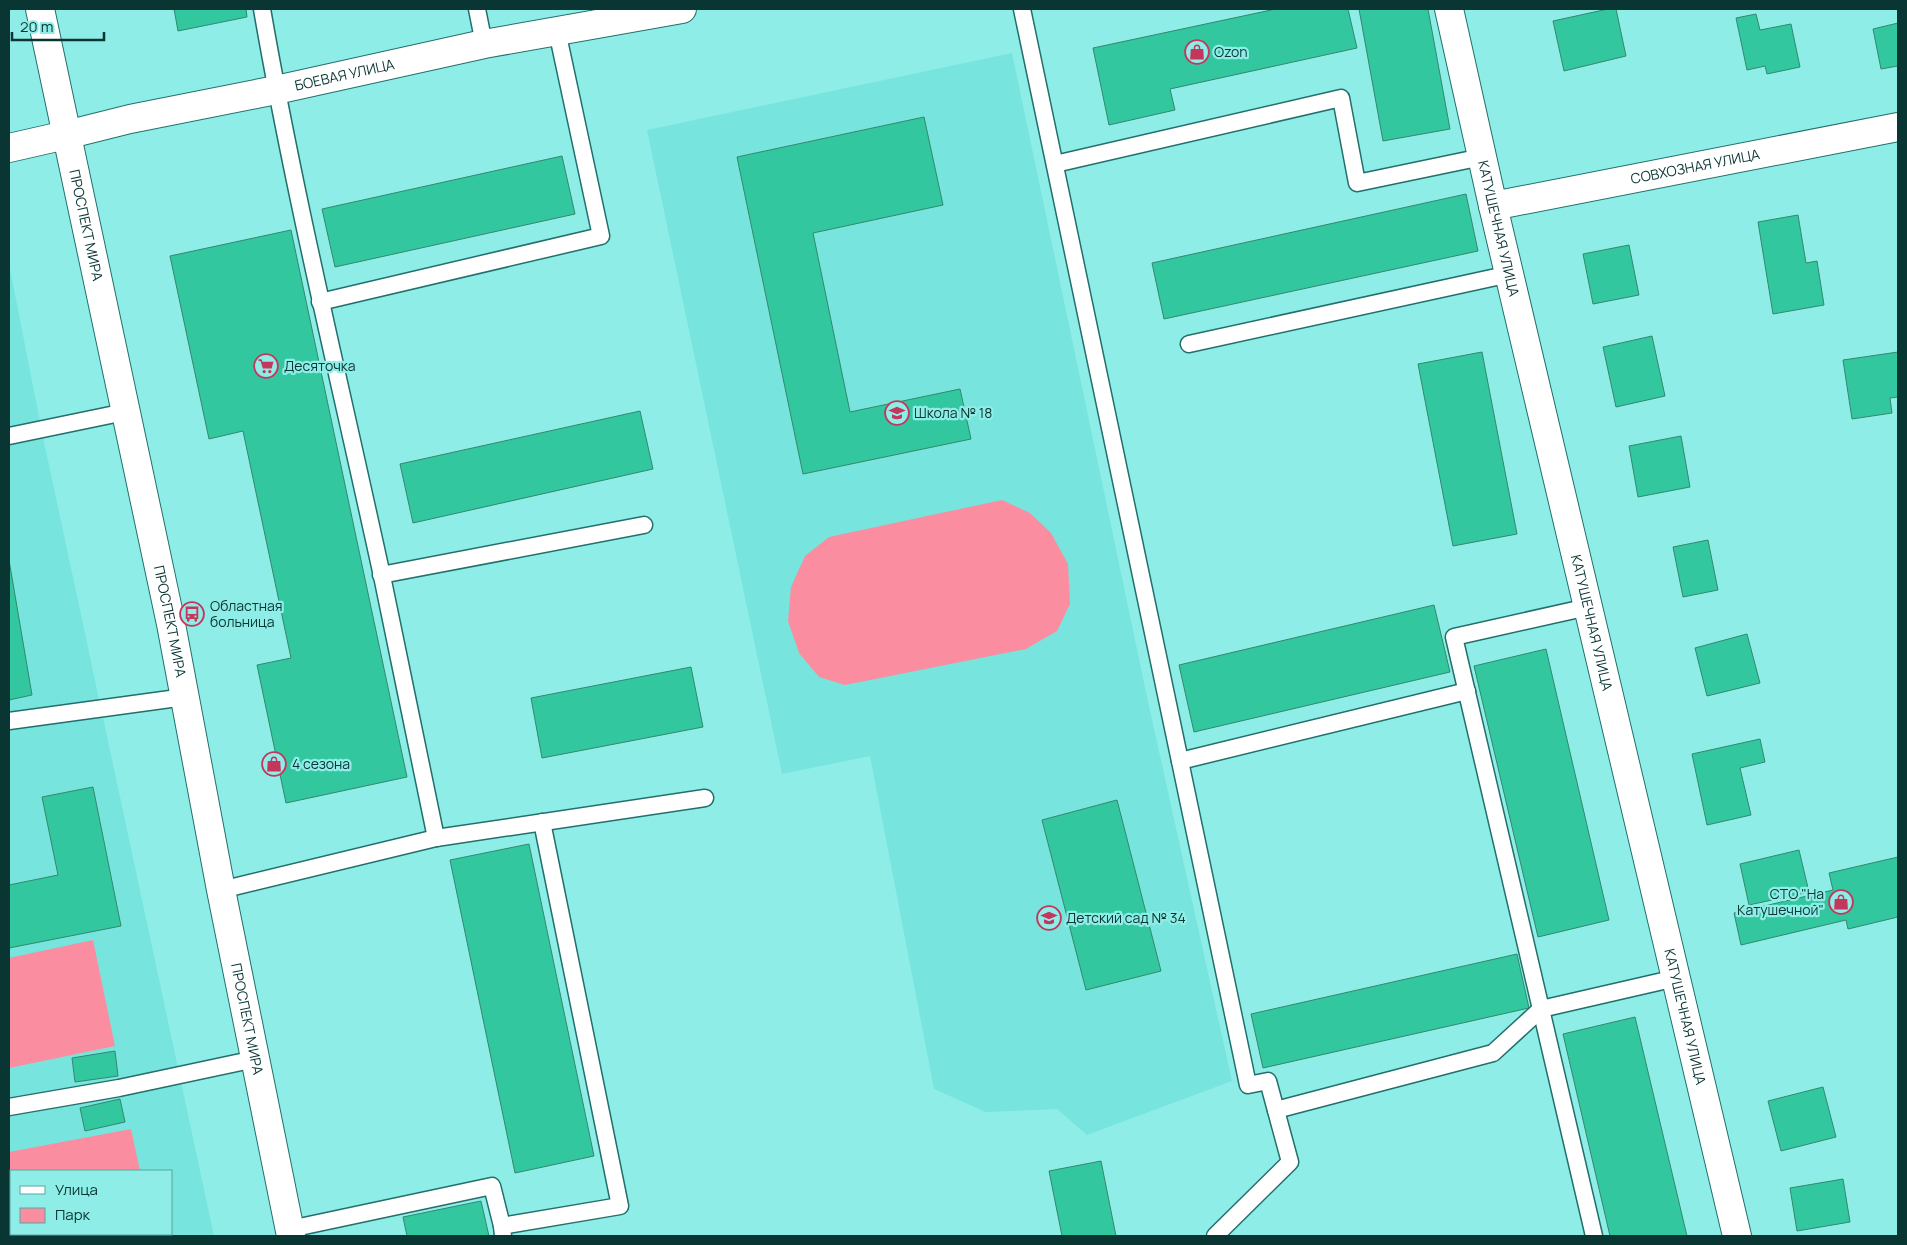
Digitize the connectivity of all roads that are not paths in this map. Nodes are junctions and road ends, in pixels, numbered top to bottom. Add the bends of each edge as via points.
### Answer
1 (40, 9) edge
2 (262, 9) edge
3 (477, 9) edge
4 (682, 9) edge
5 (1022, 9) edge
6 (1449, 9) edge
7 (557, 31) junction
8 (484, 44) junction
9 (276, 90) junction
10 (1898, 127) edge
11 (66, 135) junction
12 (9, 148) edge
13 (1482, 157) junction
14 (1055, 164) junction
15 (1493, 206) junction
16 (1510, 274) junction
17 (320, 302) junction
18 (1189, 344) dead end
19 (125, 412) junction
20 (9, 436) edge
21 (644, 525) dead end
22 (382, 576) junction
23 (1588, 607) junction
24 (1467, 691) junction
25 (185, 697) junction
26 (9, 721) edge
27 (1180, 761) junction
28 (705, 798) dead end
29 (542, 822) junction
30 (436, 838) junction
31 (221, 890) junction
32 (1676, 978) junction
33 (1541, 1009) junction
34 (255, 1059) junction
35 (9, 1107) edge
36 (1276, 1110) junction
37 (502, 1231) edge
38 (291, 1233) edge
39 (1216, 1236) edge
40 (1594, 1236) edge
41 (1737, 1236) edge

1 - 11 street, ПРОСПЕКТ МИРА
2 - 9 lane
3 - 8 lane
4 - 7 street, БОЕВАЯ УЛИЦА
5 - 14 lane
6 - 13 street, КАТУШЕЧНАЯ УЛИЦА
7 - 8 street, БОЕВАЯ УЛИЦА
7 - 17 lane via 601,236
8 - 9 street, БОЕВАЯ УЛИЦА
9 - 11 street, БОЕВАЯ УЛИЦА
9 - 17 lane
10 - 15 street, СОВХОЗНАЯ УЛИЦА
11 - 12 street, БОЕВАЯ УЛИЦА
11 - 19 street, ПРОСПЕКТ МИРА
13 - 14 lane via 1357,183 1341,98
13 - 15 street, КАТУШЕЧНАЯ УЛИЦА
14 - 27 lane
15 - 16 street, КАТУШЕЧНАЯ УЛИЦА
16 - 18 lane
16 - 23 street, КАТУШЕЧНАЯ УЛИЦА
17 - 22 lane
19 - 20 lane
19 - 25 street, ПРОСПЕКТ МИРА
21 - 22 lane
22 - 30 lane
23 - 24 lane via 1454,637
23 - 32 street, КАТУШЕЧНАЯ УЛИЦА
24 - 27 lane
24 - 33 lane
25 - 26 lane
25 - 31 street, ПРОСПЕКТ МИРА
27 - 36 lane via 1248,1085 1268,1081
28 - 29 lane
29 - 30 lane
29 - 37 lane via 620,1206
30 - 31 lane
31 - 34 street, ПРОСПЕКТ МИРА
32 - 33 lane
32 - 41 street, КАТУШЕЧНАЯ УЛИЦА
33 - 36 lane via 1493,1052
33 - 40 lane
34 - 35 lane
34 - 38 street, ПРОСПЕКТ МИРА
36 - 39 lane via 1290,1162
37 - 38 lane via 492,1186

